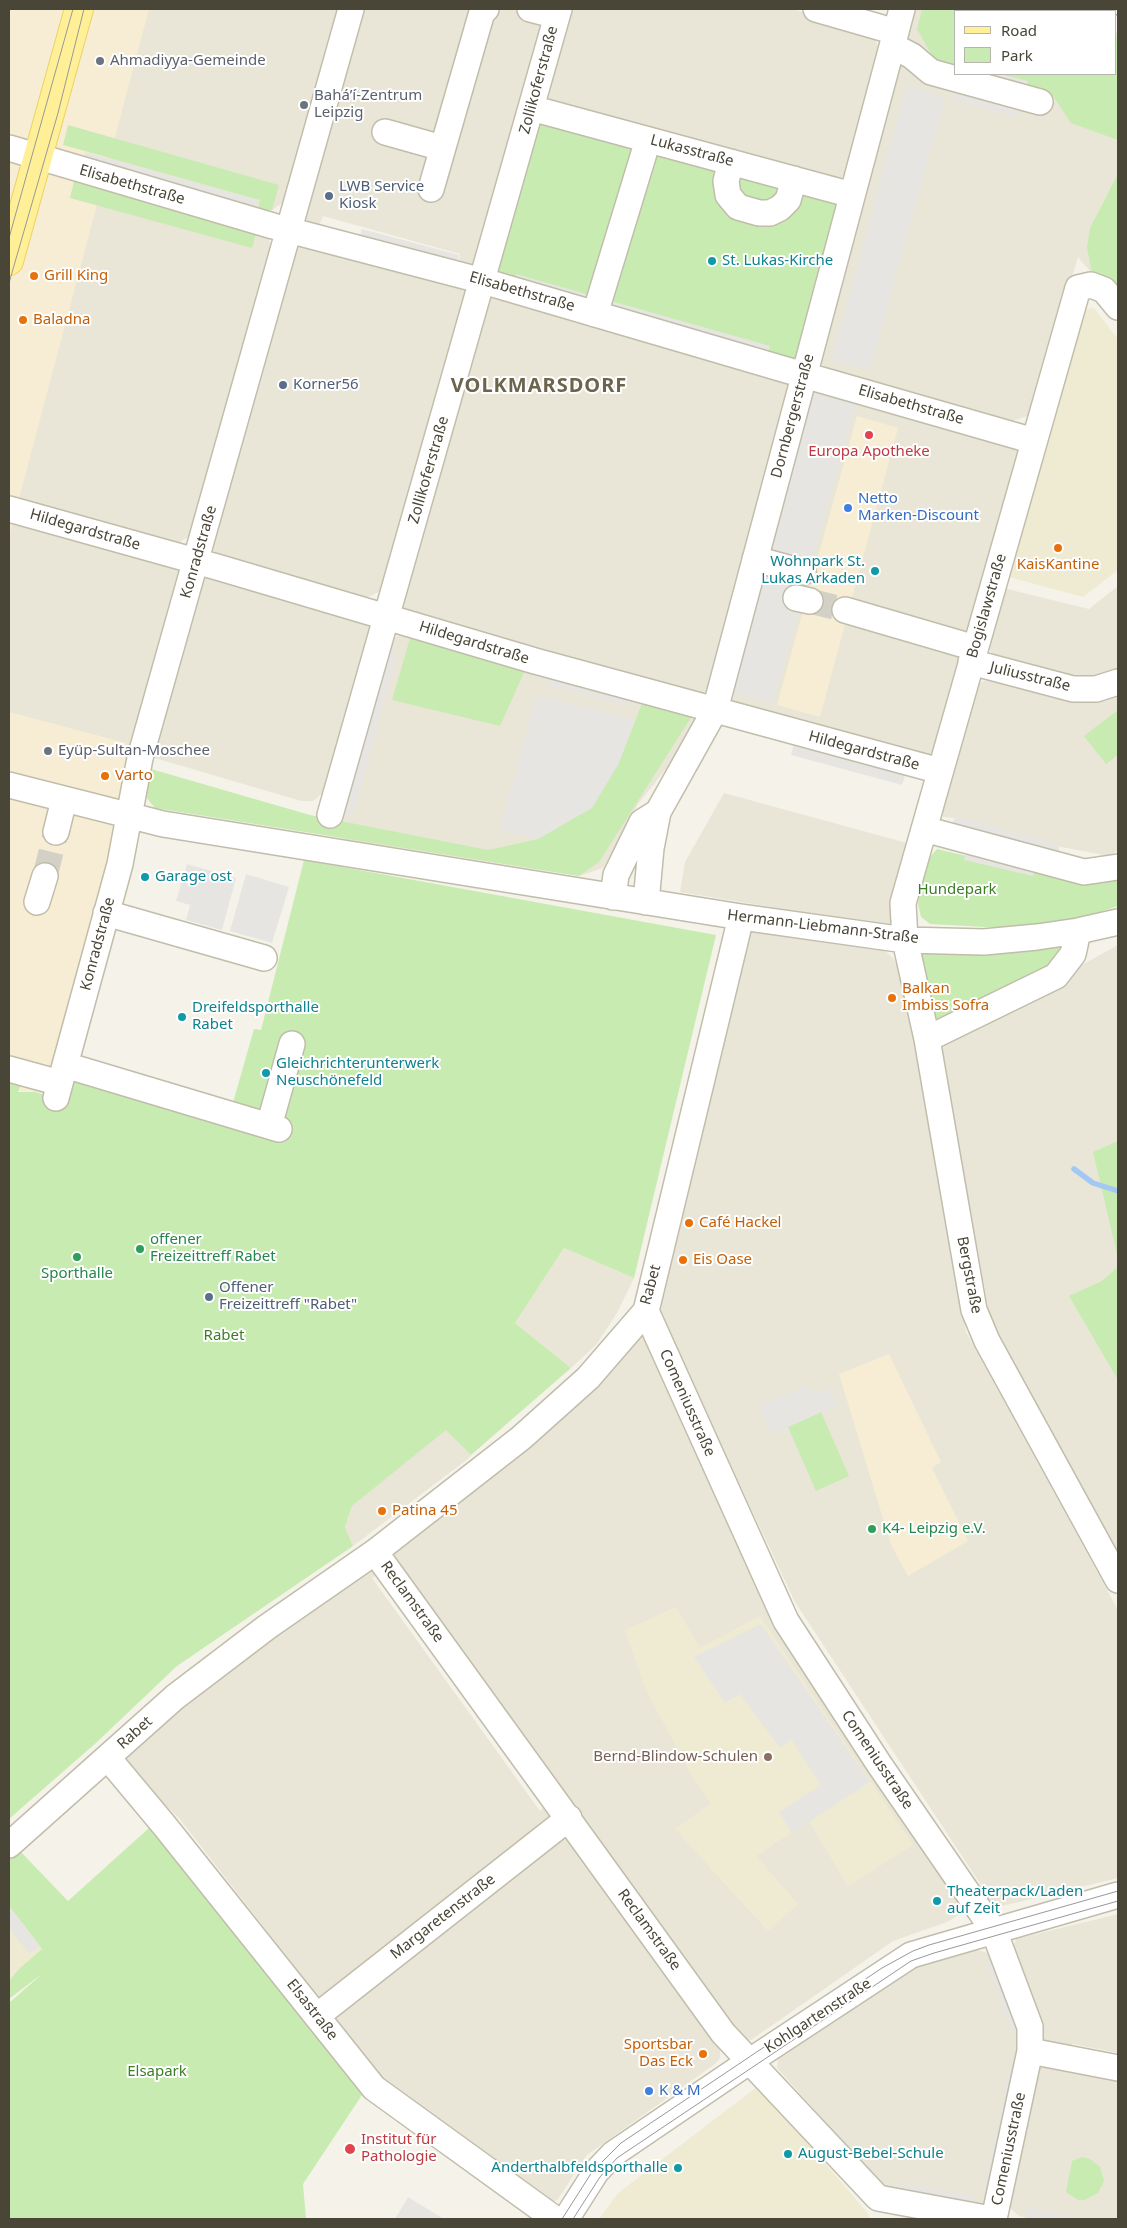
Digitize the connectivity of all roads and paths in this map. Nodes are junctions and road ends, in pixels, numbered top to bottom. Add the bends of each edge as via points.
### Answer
1 (79, 9) edge
2 (351, 9) edge
3 (486, 9) edge
4 (530, 9) edge
5 (816, 9) edge
6 (558, 12) edge
7 (897, 29) edge
8 (1040, 102) dead end
9 (531, 108) junction
10 (385, 132) dead end
11 (648, 140) junction
12 (9, 148) edge
13 (442, 148) junction
14 (39, 157) junction
15 (731, 162) junction
16 (794, 179) junction
17 (431, 189) dead end
18 (852, 195) junction
19 (289, 230) junction
20 (9, 261) edge
21 (483, 281) junction
22 (1118, 307) edge
23 (595, 314) junction
24 (804, 375) junction
25 (1034, 441) junction
26 (9, 509) edge
27 (755, 559) junction
28 (197, 561) junction
29 (803, 572) dead end
30 (845, 610) tunnel mouth
31 (386, 617) junction
32 (973, 655) junction
33 (1118, 682) edge
34 (716, 710) junction
35 (940, 771) junction
36 (9, 785) edge
37 (64, 800) junction
38 (658, 812) junction
39 (330, 815) dead end
40 (128, 816) junction
41 (924, 829) junction
42 (56, 832) tunnel mouth
43 (1118, 867) edge
44 (45, 876) tunnel mouth
45 (629, 899) junction
46 (37, 902) dead end
47 (106, 913) junction
48 (741, 917) junction
49 (1118, 922) edge
50 (1078, 931) junction
51 (905, 940) junction
52 (264, 958) dead end
53 (927, 1040) junction
54 (292, 1044) dead end
55 (9, 1069) edge
56 (60, 1082) junction
57 (646, 1311) junction
58 (375, 1552) junction
59 (1118, 1580) edge
60 (108, 1758) junction
61 (569, 1818) junction
62 (9, 1844) edge
63 (1118, 1895) edge
64 (994, 1931) junction
65 (317, 2016) junction
66 (1030, 2051) junction
67 (750, 2061) junction
68 (1118, 2068) edge
69 (901, 2211) edge
70 (556, 2219) edge
71 (566, 2219) edge
72 (992, 2219) edge

1 - 14 main road
2 - 19 street, Konradstraße
3 - 13 street via 482,12
4 - 6 street
5 - 7 street
6 - 9 street, Zollikoferstraße
7 - 8 street via 912,56 931,72
7 - 18 street, Dornbergerstraße
9 - 11 street, Lukasstraße
9 - 21 street, Zollikoferstraße
10 - 13 street
11 - 15 street, Lukasstraße
11 - 23 street
12 - 14 street, Elisabethstraße
13 - 17 street
14 - 19 street, Elisabethstraße
14 - 20 main road
15 - 16 street, Lukasstraße
15 - 16 street via 726,182 728,195 738,207 758,213 770,213 780,208 788,200
16 - 18 street, Lukasstraße
18 - 24 street, Dornbergerstraße
19 - 21 street, Elisabethstraße
19 - 28 street, Konradstraße
21 - 23 street, Elisabethstraße
21 - 31 street, Zollikoferstraße
22 - 25 street, Bogislawstraße via 1104,290 1092,285 1078,288
23 - 24 street, Elisabethstraße
24 - 25 street, Elisabethstraße
24 - 27 street, Dornbergerstraße
25 - 32 street, Bogislawstraße
26 - 28 street, Hildegardstraße
27 - 29 street
27 - 34 street, Dornbergerstraße
28 - 31 street, Hildegardstraße
28 - 40 street, Konradstraße via 140,758
30 - 32 street, Juliusstraße
31 - 34 street, Hildegardstraße
31 - 39 street, Zollikoferstraße
32 - 33 street, Juliusstraße via 1072,688 1096,690
32 - 35 street, Bogislawstraße
34 - 35 street, Hildegardstraße
34 - 38 street, Dornbergerstraße
35 - 41 street, Bogislawstraße
36 - 37 street
37 - 40 street
37 - 42 street
38 - 45 street, Dornbergerstraße via 651,848
38 - 45 street, Dornbergerstraße via 642,822 616,875
40 - 45 street, Hermann-Liebmann-Straße
40 - 47 street, Konradstraße via 120,864
41 - 43 street via 1084,872
41 - 51 street, Bogislawstraße via 903,903
44 - 46 street
45 - 48 street, Hermann-Liebmann-Straße
47 - 52 street
47 - 56 street, Konradstraße
48 - 51 street, Hermann-Liebmann-Straße
48 - 57 street, Rabet
49 - 50 street, Hermann-Liebmann-Straße
50 - 51 street, Hermann-Liebmann-Straße via 984,942
50 - 53 street via 1073,954 1056,976
51 - 53 street, Bergstraße
53 - 59 street, Bergstraße via 979,1325 1022,1426
54 - 56 street via 274,1128
55 - 56 street
57 - 58 street, Rabet via 588,1378 521,1438
57 - 64 street, Comeniusstraße via 783,1635 879,1764
58 - 60 street, Rabet via 267,1627 175,1697
58 - 61 street, Reclamstraße
60 - 62 street, Rabet
60 - 65 street, Elsastraße
61 - 65 street, Margaretenstraße
61 - 67 street, Reclamstraße via 723,2034
63 - 64 street, Kohlgartenstraße
64 - 66 street, Comeniusstraße via 1030,2027
64 - 67 street, Kohlgartenstraße via 911,1955
65 - 70 street, Elsastraße via 374,2088
66 - 68 street
66 - 72 street, Comeniusstraße
67 - 69 street, Reclamstraße via 878,2198
67 - 71 street, Kohlgartenstraße via 613,2154 596,2172
69 - 72 street, Reclamstraße

